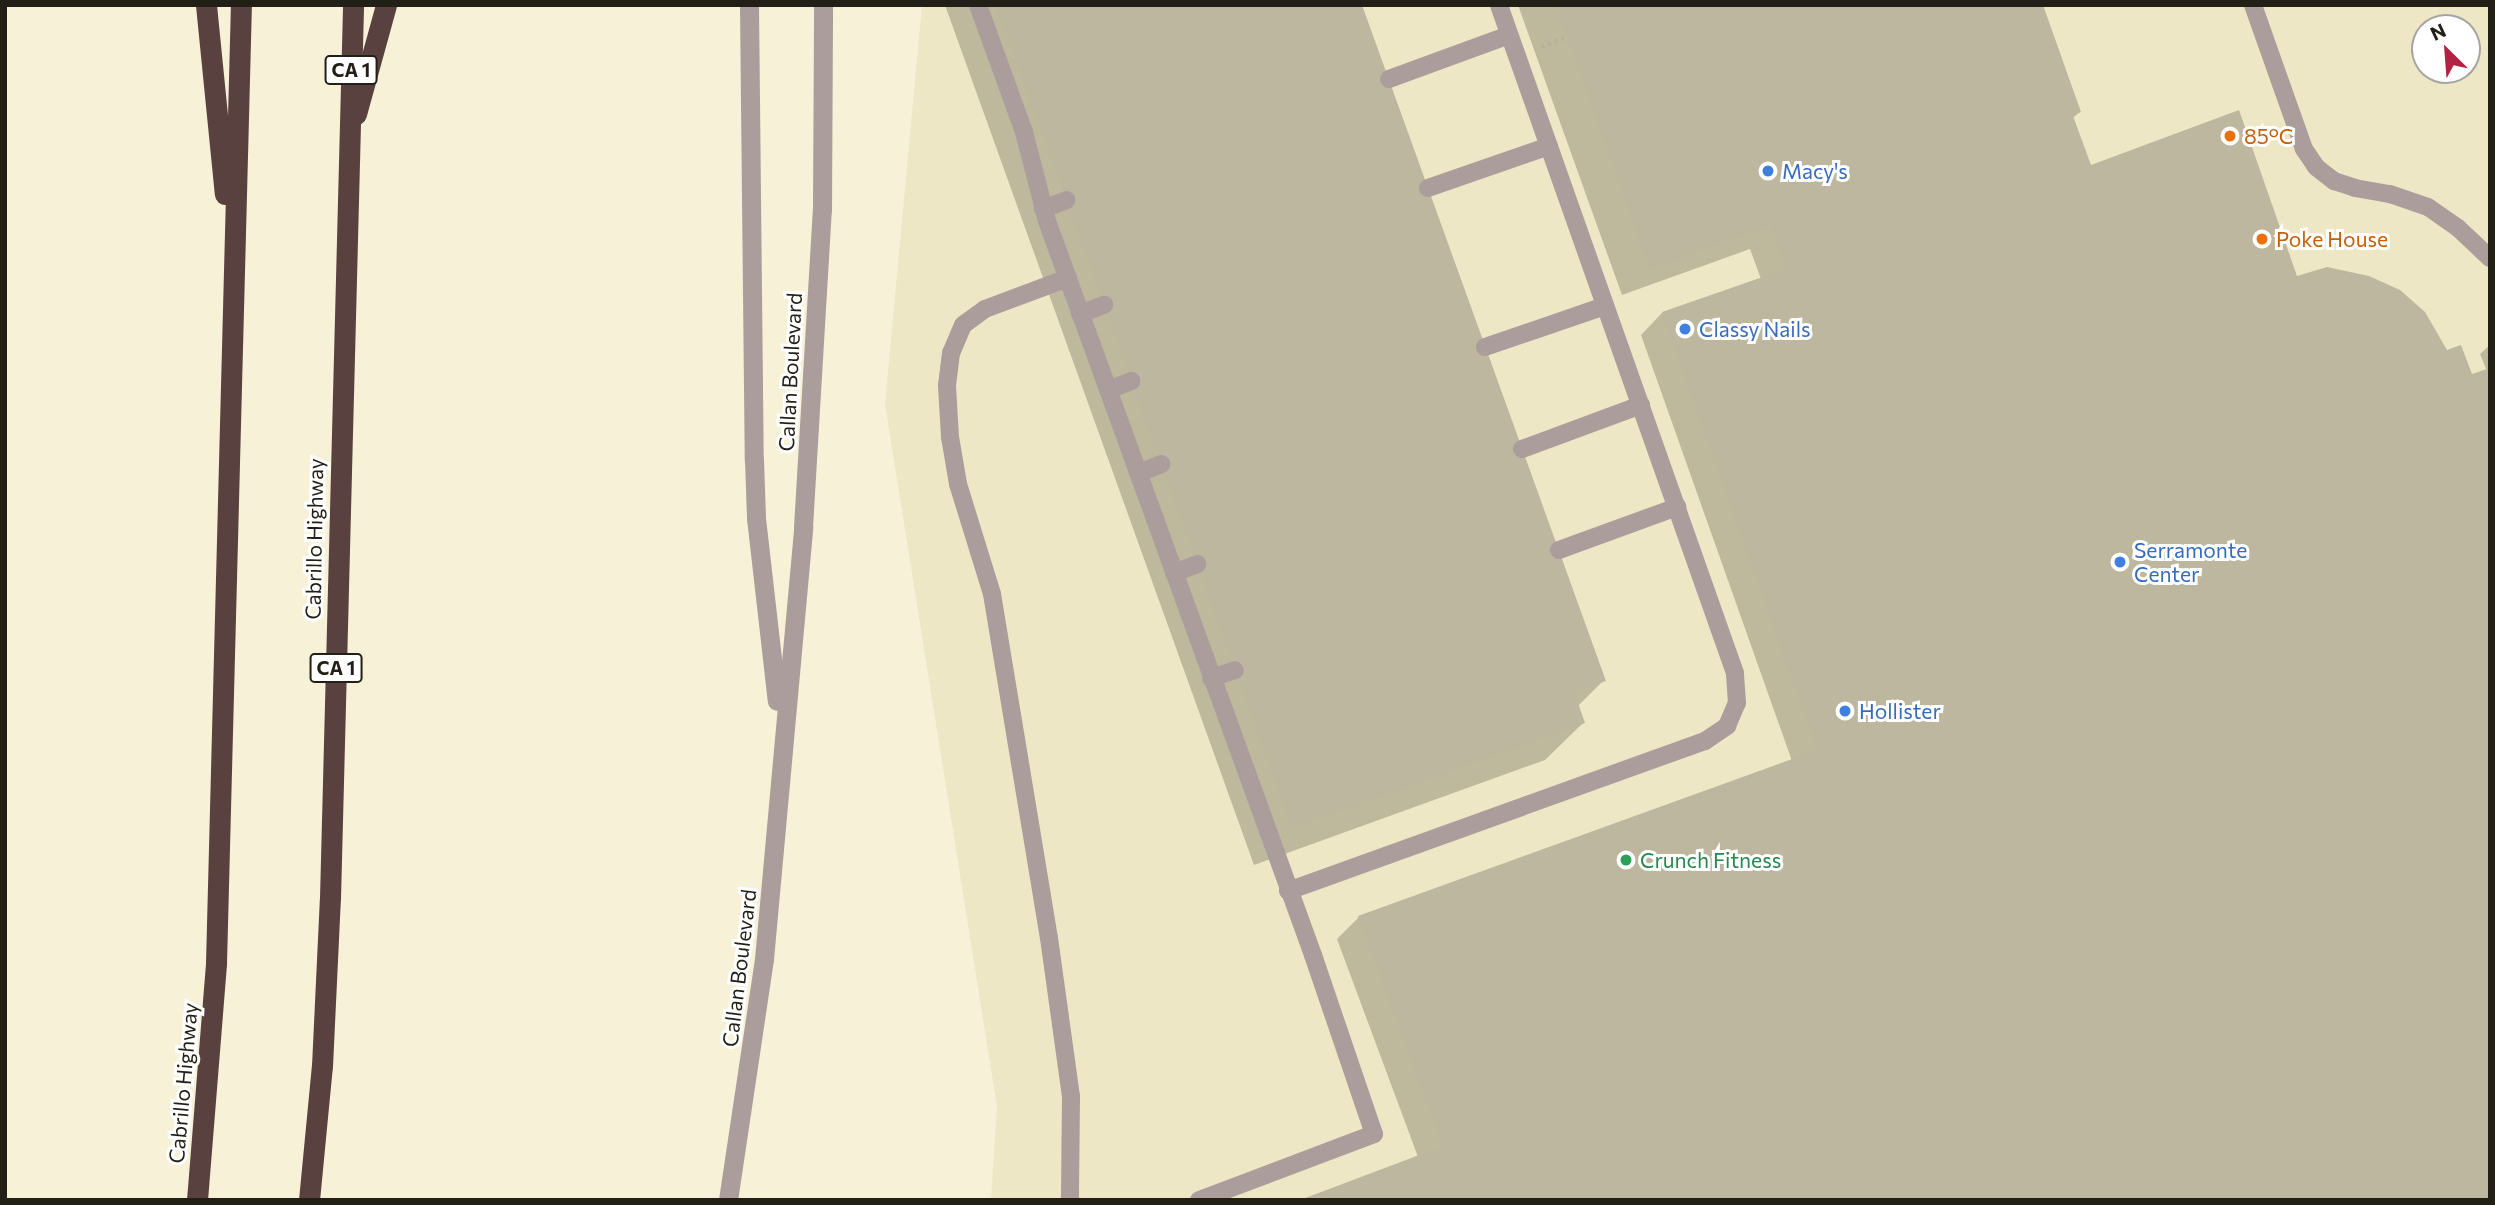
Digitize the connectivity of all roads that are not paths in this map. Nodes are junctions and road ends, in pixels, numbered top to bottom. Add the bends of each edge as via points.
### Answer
1 (206, 5) edge
2 (241, 5) edge
3 (353, 5) edge
4 (386, 5) edge
5 (749, 5) edge
6 (823, 5) edge
7 (978, 5) edge
8 (1499, 5) edge
9 (2253, 5) edge
10 (1509, 35) junction
11 (1389, 79) dead end
12 (349, 136) junction
13 (1549, 146) junction
14 (1428, 188) dead end
15 (1066, 200) dead end
16 (1043, 209) junction
17 (2490, 258) edge
18 (1068, 278) junction
19 (234, 283) junction
20 (1104, 305) dead end
21 (1605, 306) junction
22 (1080, 314) junction
23 (1485, 347) dead end
24 (1131, 381) dead end
25 (1108, 390) junction
26 (1641, 405) junction
27 (1522, 449) dead end
28 (1161, 464) dead end
29 (1138, 473) junction
30 (1677, 507) junction
31 (1559, 550) dead end
32 (1197, 564) dead end
33 (1174, 573) junction
34 (1235, 670) dead end
35 (1212, 678) junction
36 (782, 741) junction
37 (1288, 891) junction
38 (197, 1200) edge
39 (309, 1200) edge
40 (728, 1200) edge
41 (1070, 1200) edge
42 (1199, 1200) edge

1 - 19 highway
2 - 19 highway, Cabrillo Highway
3 - 12 highway, Cabrillo Highway / CA 1
4 - 12 highway
5 - 36 street, Callan Boulevard via 756,518
6 - 36 street, Callan Boulevard via 822,210 803,527
7 - 16 lane via 1024,132
8 - 10 lane
9 - 17 lane via 2304,149 2316,167 2334,181 2428,207
10 - 11 lane
10 - 13 lane
12 - 39 highway, Cabrillo Highway / CA 1 via 328,934
13 - 14 lane
13 - 21 lane
15 - 16 lane
16 - 18 lane
18 - 22 lane
18 - 41 lane via 985,309 963,325 951,353 947,386 958,484 992,594 1049,938 1070,1097
19 - 38 highway, Cabrillo Highway via 216,963
20 - 22 lane
21 - 23 lane
21 - 26 lane
22 - 25 lane
24 - 25 lane
25 - 29 lane
26 - 27 lane
26 - 30 lane
28 - 29 lane
29 - 33 lane
30 - 31 lane
30 - 37 lane via 1735,673 1737,703 1727,726 1705,741
32 - 33 lane
33 - 35 lane
34 - 35 lane
35 - 37 lane
36 - 40 street, Callan Boulevard via 764,959
37 - 42 lane via 1374,1134

